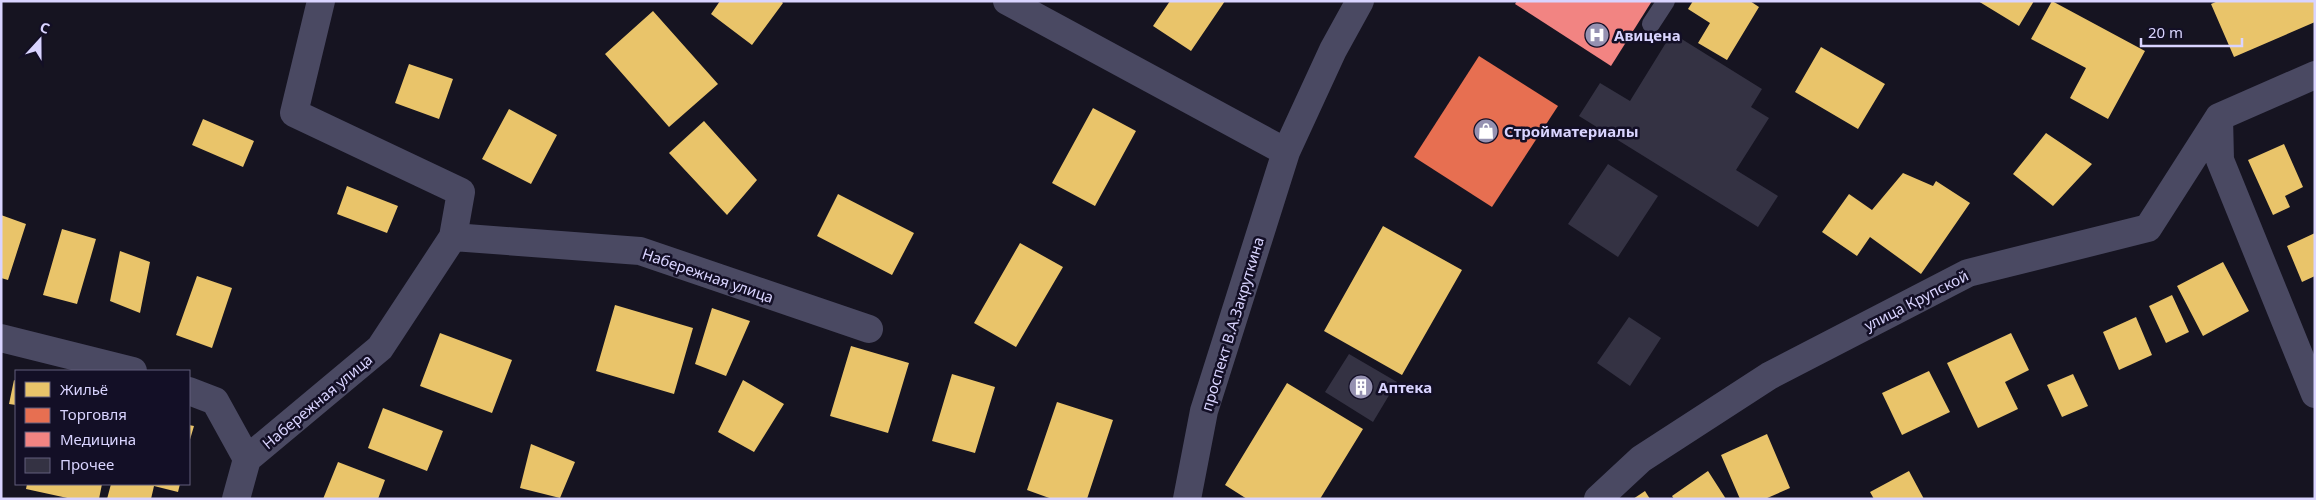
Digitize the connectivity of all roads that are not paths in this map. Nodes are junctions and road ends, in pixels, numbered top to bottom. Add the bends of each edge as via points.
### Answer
1 (321, 1) edge
2 (1007, 1) edge
3 (1360, 1) edge
4 (1666, 1) edge
5 (1651, 24) dead end
6 (2315, 75) edge
7 (2219, 117) junction
8 (1286, 152) junction
9 (453, 237) junction
10 (869, 329) dead end
11 (1, 338) edge
12 (129, 370) edge
13 (190, 391) edge
14 (2315, 394) edge
15 (247, 459) junction
16 (236, 499) edge
17 (1187, 499) edge
18 (1598, 499) edge

1 - 9 street, Набережная улица via 294,113 461,192
2 - 8 street
3 - 8 street, проспект В.А.Закруткина via 1333,50
4 - 5 lane
6 - 7 street
7 - 14 street via 2220,160
7 - 18 street, улица Крупской via 2148,228 1968,273 1769,376 1641,459
8 - 17 street, проспект В.А.Закруткина via 1204,411
9 - 10 street, Набережная улица via 640,251
9 - 15 street, Набережная улица via 380,348
11 - 12 street
13 - 15 street, Набережная улица via 215,400
15 - 16 street

